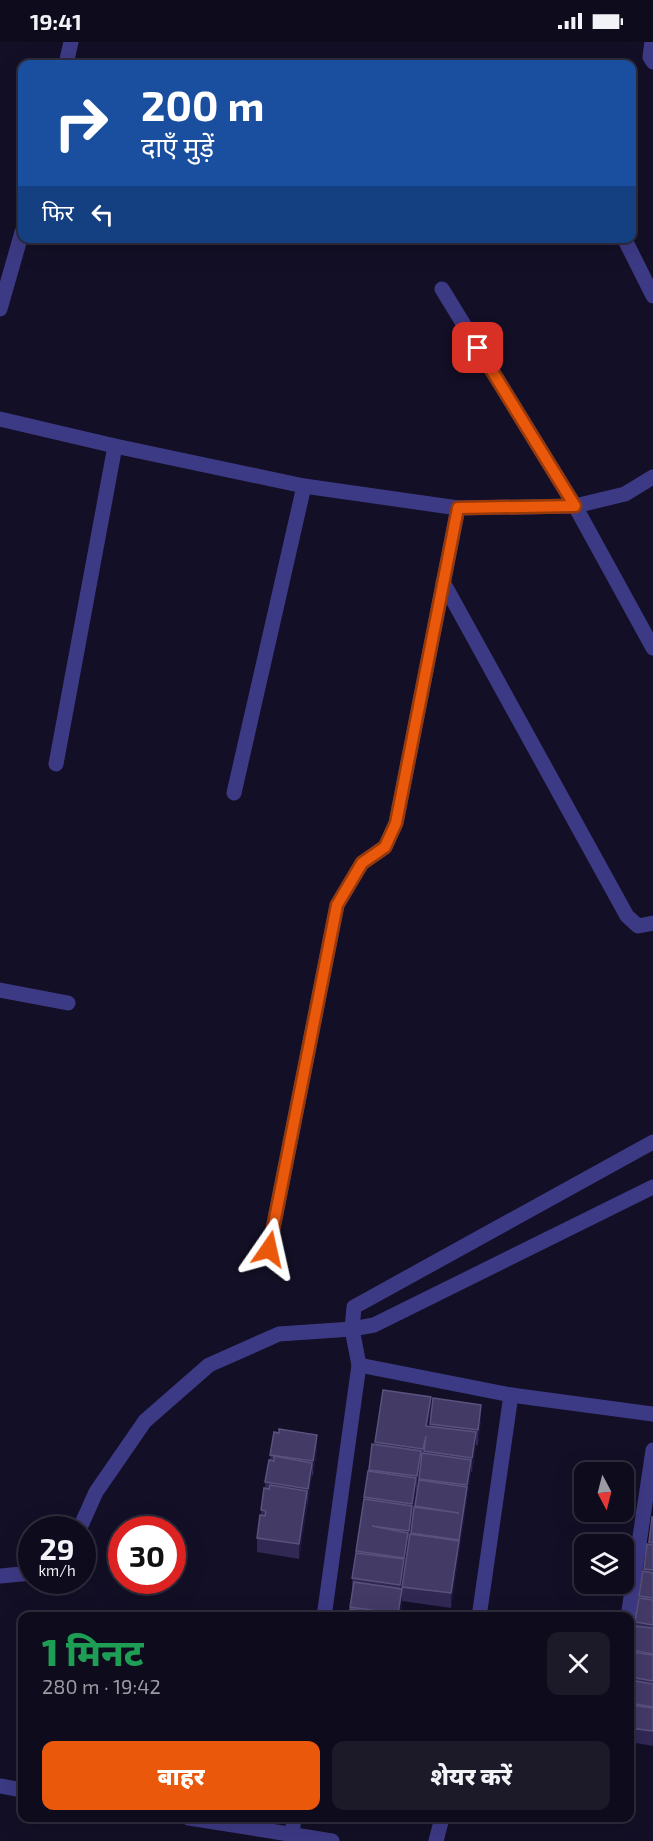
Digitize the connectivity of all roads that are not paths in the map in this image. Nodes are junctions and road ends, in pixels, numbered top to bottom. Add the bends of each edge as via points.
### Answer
1 (71, 42) edge
2 (652, 42) edge
3 (67, 60) edge
4 (653, 62) edge
5 (19, 243) edge
6 (626, 243) edge
7 (442, 289) dead end
8 (653, 296) edge
9 (0, 309) edge
10 (0, 419) edge
11 (115, 446) junction
12 (653, 477) edge
13 (304, 486) junction
14 (575, 506) junction
15 (458, 508) junction
16 (443, 582) junction
17 (653, 648) edge
18 (56, 764) dead end
19 (234, 793) dead end
20 (653, 922) edge
21 (0, 990) edge
22 (68, 1003) dead end
23 (653, 1142) edge
24 (653, 1187) edge
25 (269, 1249) dead end
26 (352, 1329) junction
27 (359, 1365) junction
28 (511, 1395) junction
29 (653, 1414) edge
30 (653, 1450) edge
31 (85, 1516) edge
32 (18, 1574) edge
33 (0, 1576) edge
34 (325, 1612) edge
35 (480, 1612) edge
36 (629, 1612) edge
37 (0, 1786) edge
38 (18, 1789) edge
39 (213, 1822) edge
40 (294, 1822) edge
41 (441, 1822) edge
42 (292, 1835) junction
43 (332, 1841) edge
44 (436, 1841) edge

1 - 3 street
2 - 4 street
5 - 9 street
6 - 8 street
7 - 14 street
10 - 11 street
11 - 13 street
11 - 18 street
12 - 14 street via 625,494
13 - 15 street
13 - 19 street
14 - 15 street
14 - 17 street
15 - 16 street
16 - 20 street via 627,916 638,926
16 - 25 street via 396,823 385,847 362,863 337,905
21 - 22 street
23 - 26 street via 354,1307
24 - 26 street via 374,1325
26 - 27 street
26 - 31 street via 279,1334 209,1365 144,1421 96,1492
27 - 28 street
27 - 34 street
28 - 29 street
28 - 35 street
30 - 36 street
32 - 33 street
37 - 38 street
39 - 42 street
40 - 42 street
41 - 44 street
42 - 43 street

